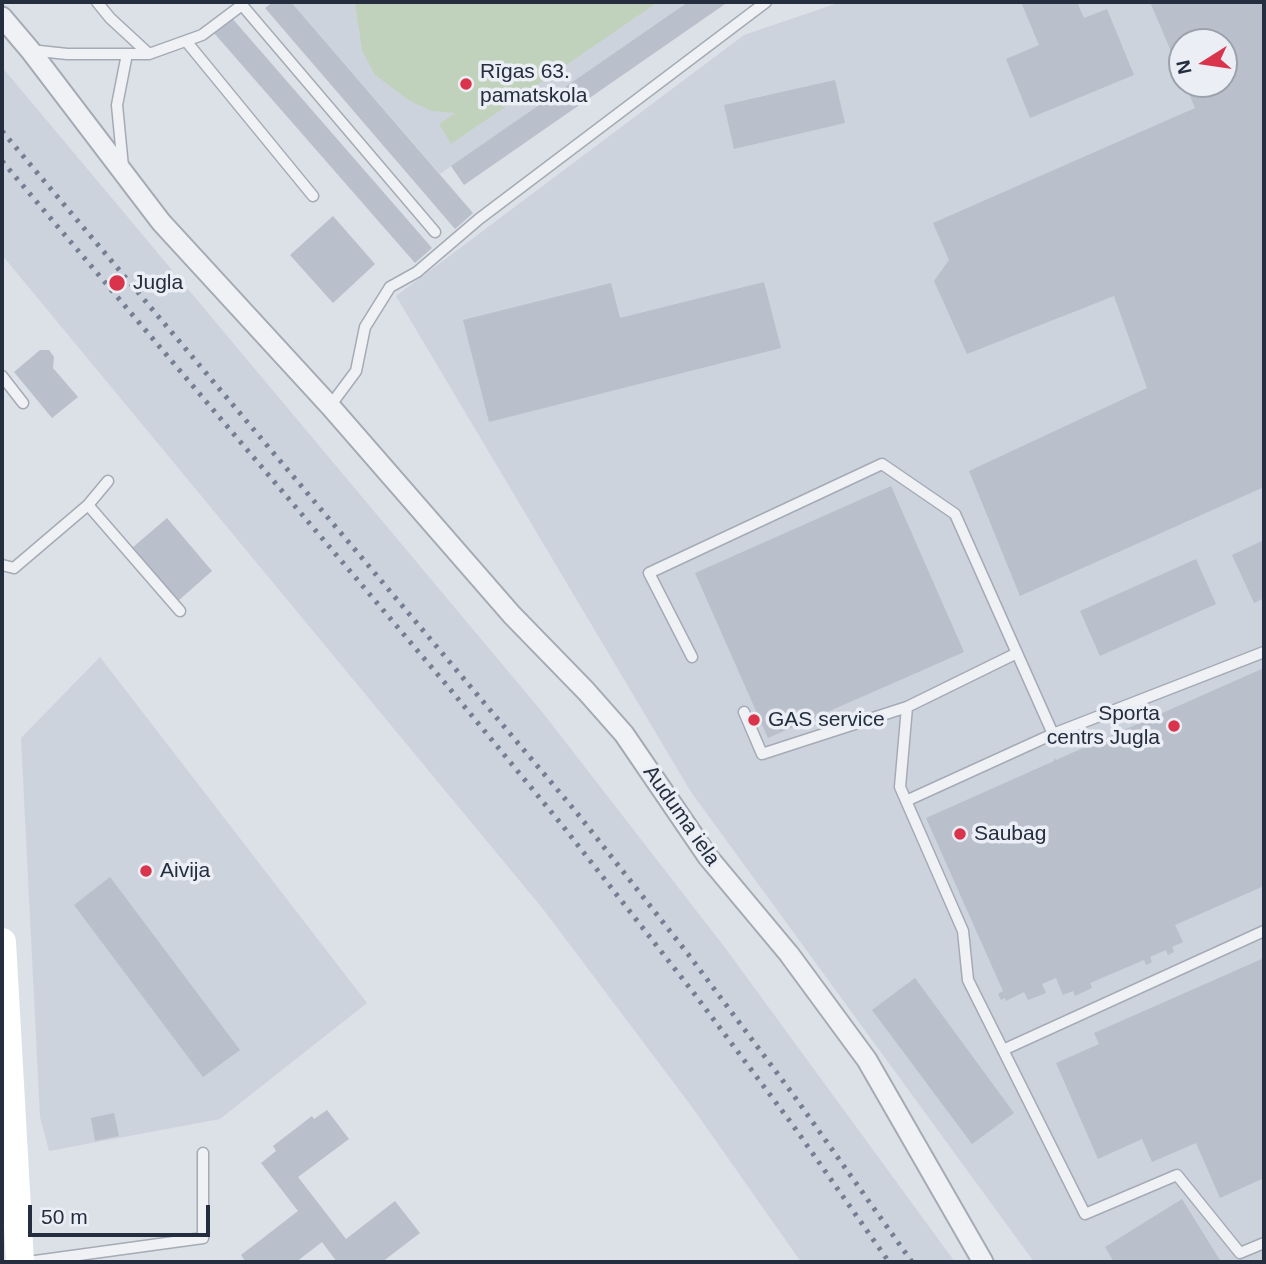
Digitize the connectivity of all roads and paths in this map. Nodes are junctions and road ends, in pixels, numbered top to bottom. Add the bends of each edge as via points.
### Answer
1 (97, 2) edge
2 (766, 2) edge
3 (2, 17) edge
4 (186, 41) junction
5 (30, 50) junction
6 (127, 54) junction
7 (149, 54) junction
8 (124, 174) junction
9 (313, 196) dead end
10 (435, 232) dead end
11 (2, 376) edge
12 (23, 403) dead end
13 (330, 406) junction
14 (108, 481) dead end
15 (88, 505) junction
16 (2, 565) edge
17 (180, 611) dead end
18 (1264, 652) edge
19 (1017, 653) junction
20 (692, 657) dead end
21 (907, 707) junction
22 (744, 712) dead end
23 (1053, 734) junction
24 (906, 802) junction
25 (1264, 931) edge
26 (2, 942) edge
27 (3, 1001) edge
28 (1003, 1051) junction
29 (203, 1153) dead end
30 (1264, 1243) edge
31 (1242, 1258) edge
32 (20, 1262) edge
33 (28, 1262) edge
34 (983, 1262) edge

1 - 7 lane
2 - 13 lane via 479,219 418,272 390,288 365,327 356,371
3 - 5 street
4 - 7 lane
4 - 9 lane
4 - 10 lane via 202,35 242,5
5 - 6 lane
5 - 8 street, Auduma iela
6 - 7 lane
6 - 8 lane via 117,105
8 - 13 street, Auduma iela via 161,222
11 - 12 lane
13 - 34 street, Auduma iela via 512,615 624,734 708,857 789,954 867,1060
14 - 15 lane
15 - 16 lane via 15,568
15 - 17 lane
18 - 23 lane
19 - 20 lane via 956,513 882,464 649,573
19 - 21 lane
19 - 23 lane
21 - 22 lane via 762,754
21 - 24 lane via 900,787
23 - 24 lane
24 - 28 lane via 963,931 968,980
25 - 28 lane
26 - 27 street
27 - 32 street
28 - 31 lane via 1085,1213 1177,1175
29 - 33 lane via 203,1238
30 - 31 lane

